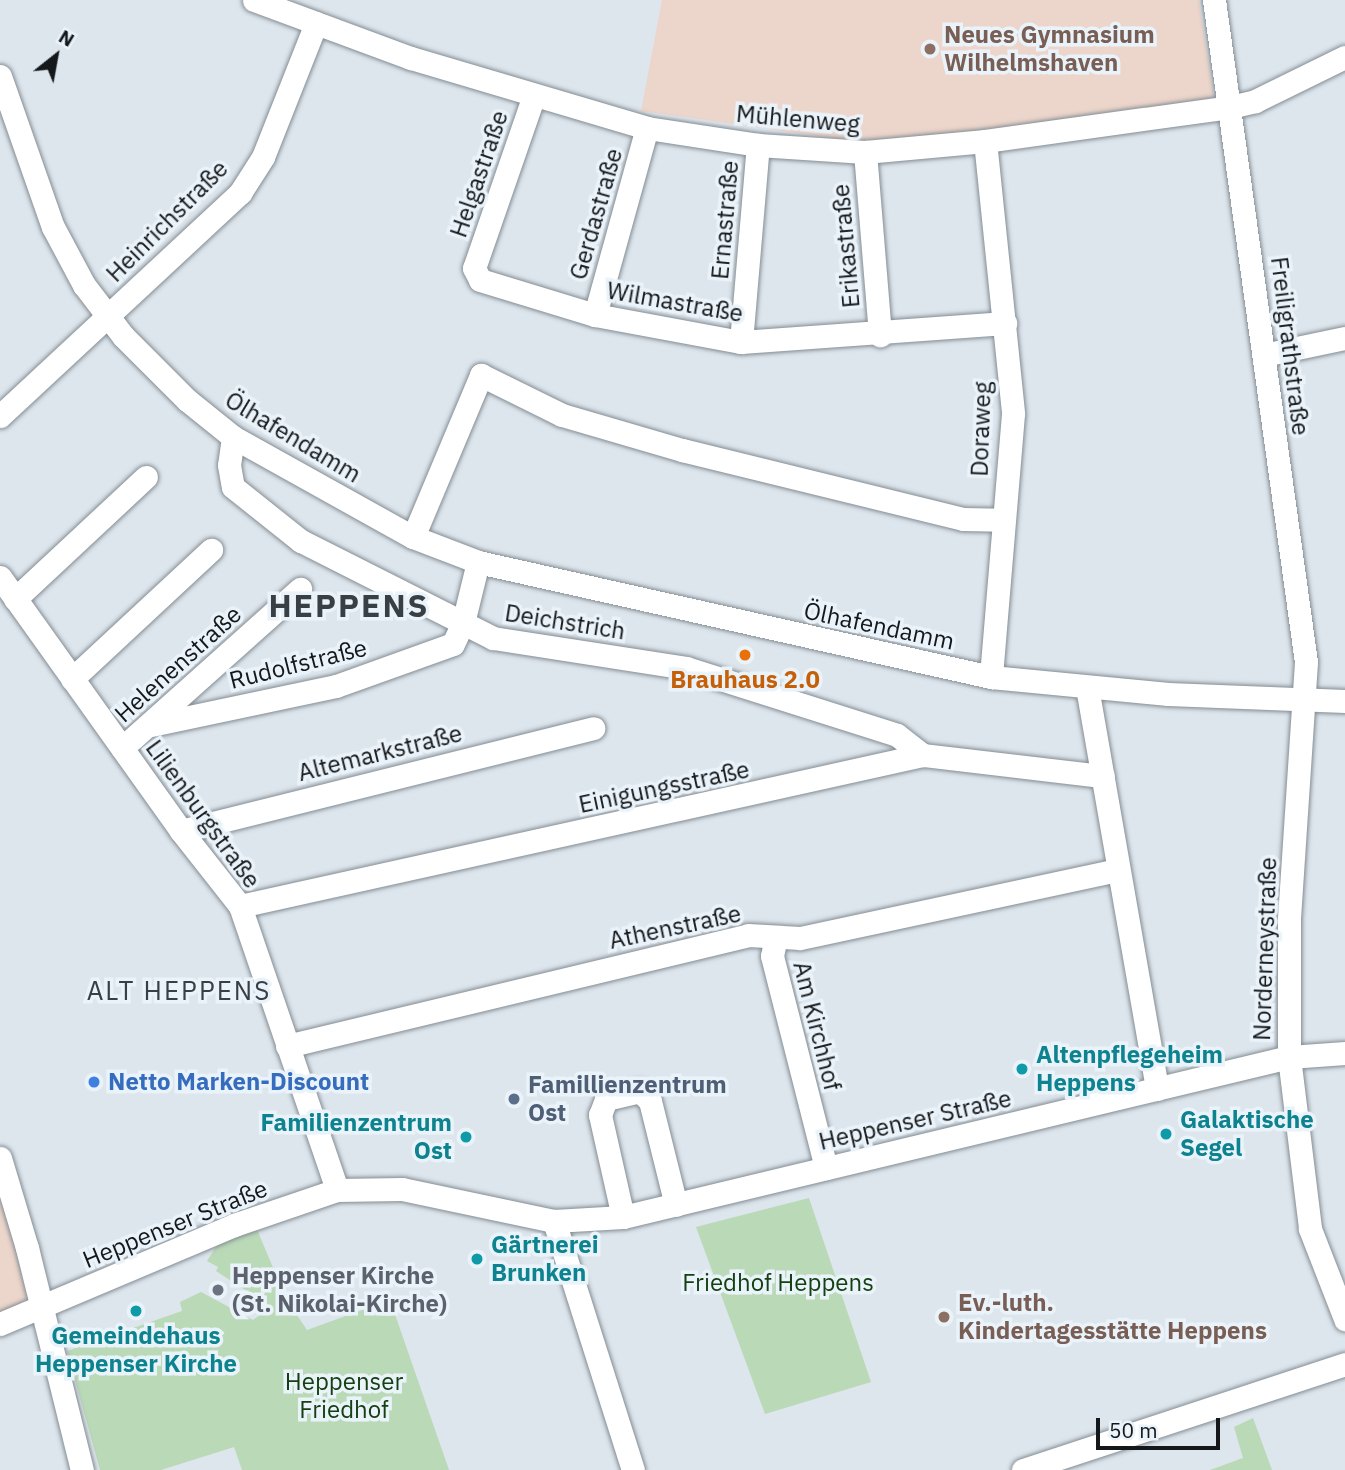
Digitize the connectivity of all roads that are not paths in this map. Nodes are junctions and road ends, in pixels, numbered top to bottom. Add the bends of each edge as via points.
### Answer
1 (254, 0) edge
2 (1214, 0) edge
3 (316, 23) junction
4 (1345, 57) edge
5 (0, 76) edge
6 (534, 98) junction
7 (1230, 107) junction
8 (647, 128) junction
9 (985, 141) junction
10 (758, 145) junction
11 (865, 152) junction
12 (474, 268) joint
13 (595, 315) junction
14 (107, 317) junction
15 (1005, 323) junction
16 (880, 335) junction
17 (1345, 338) edge
18 (741, 342) junction
19 (1264, 355) junction
20 (0, 416) edge
21 (233, 437) junction
22 (146, 477) dead end
23 (1002, 520) junction
24 (413, 537) junction
25 (211, 550) dead end
26 (478, 562) junction
27 (0, 577) edge
28 (300, 589) dead end
29 (15, 599) junction
30 (463, 623) junction
31 (991, 677) junction
32 (72, 679) junction
33 (1087, 687) junction
34 (1306, 700) junction
35 (1345, 701) edge
36 (151, 725) junction
37 (593, 728) dead end
38 (122, 748) junction
39 (923, 755) junction
40 (1102, 776) junction
41 (181, 831) junction
42 (1118, 870) junction
43 (240, 906) junction
44 (776, 937) junction
45 (287, 1046) junction
46 (1345, 1053) edge
47 (1289, 1057) junction
48 (1157, 1089) junction
49 (0, 1158) edge
50 (826, 1168) junction
51 (337, 1190) junction
52 (676, 1205) junction
53 (623, 1217) junction
54 (554, 1221) junction
55 (39, 1307) junction
56 (1345, 1319) edge
57 (0, 1324) edge
58 (1345, 1364) edge
59 (82, 1470) edge
60 (634, 1470) edge
61 (1023, 1470) edge

1 - 3 street, Mühlenweg
2 - 7 street, Freiligrathstraße
3 - 6 street, Mühlenweg
3 - 14 street, Heinrichstraße via 263,157 240,193
4 - 7 street, Mühlenweg via 1255,101
5 - 14 street, Ölhafendamm via 53,227
6 - 8 street, Mühlenweg
6 - 12 street, Helgastraße
7 - 9 street, Mühlenweg
7 - 19 street, Freiligrathstraße
8 - 10 street, Mühlenweg
8 - 13 street, Gerdastraße
9 - 11 street, Mühlenweg
9 - 15 street, Doraweg
10 - 11 street, Mühlenweg
10 - 18 street, Ernastraße
11 - 16 street, Erikastraße
12 - 13 street, Wilmastraße via 480,280
13 - 18 street, Wilmastraße
14 - 20 street, Heinrichstraße
14 - 21 street, Ölhafendamm via 187,400
15 - 16 street, Wilmastraße
15 - 23 street, Doraweg via 1013,414
16 - 18 street, Wilmastraße
17 - 19 street
19 - 34 street, Freiligrathstraße via 1306,662
21 - 24 street, Ölhafendamm
21 - 30 street, Deichstrich via 229,465 233,487 302,541
22 - 29 street
23 - 24 street via 963,519 682,450 562,415 481,375
23 - 31 street, Doraweg
24 - 26 street, Ölhafendamm
25 - 32 street
26 - 30 street, Rudolfstraße
26 - 31 street, Ölhafendamm
27 - 29 street, Lilienburgstraße
28 - 36 street, Helenenstraße
29 - 32 street, Lilienburgstraße
30 - 36 street, Rudolfstraße via 453,644 336,686
30 - 39 street, Deichstrich via 493,638 686,668 897,736
31 - 33 street, Ölhafendamm
32 - 38 street, Lilienburgstraße
33 - 34 street, Ölhafendamm
33 - 40 street
34 - 35 street, Ölhafendamm
34 - 47 street, Norderneystraße via 1289,921
36 - 38 street, Helenenstraße
37 - 41 street, Altemarkstraße
38 - 41 street, Lilienburgstraße
39 - 40 street, Einigungsstraße
39 - 43 street, Einigungsstraße
40 - 42 street
41 - 43 street, Lilienburgstraße
42 - 44 street, Athenstraße via 800,938
42 - 48 street
43 - 45 street, Lilienburgstraße
44 - 45 street, Athenstraße via 748,935
44 - 50 street, Am Kirchhof via 772,956
45 - 51 street, Lilienburgstraße
46 - 47 street, Heppenser Straße
47 - 48 street, Heppenser Straße
47 - 56 street, Norderneystraße via 1310,1229
48 - 50 street, Heppenser Straße
49 - 55 street
50 - 52 street, Heppenser Straße
51 - 54 street, Heppenser Straße via 402,1189
51 - 55 street, Heppenser Straße via 234,1225
52 - 53 street, Heppenser Straße
52 - 53 street via 650,1101 640,1091 606,1099 600,1115
53 - 54 street, Heppenser Straße
54 - 60 street
55 - 57 street, Heppenser Straße
55 - 59 street
58 - 61 street

